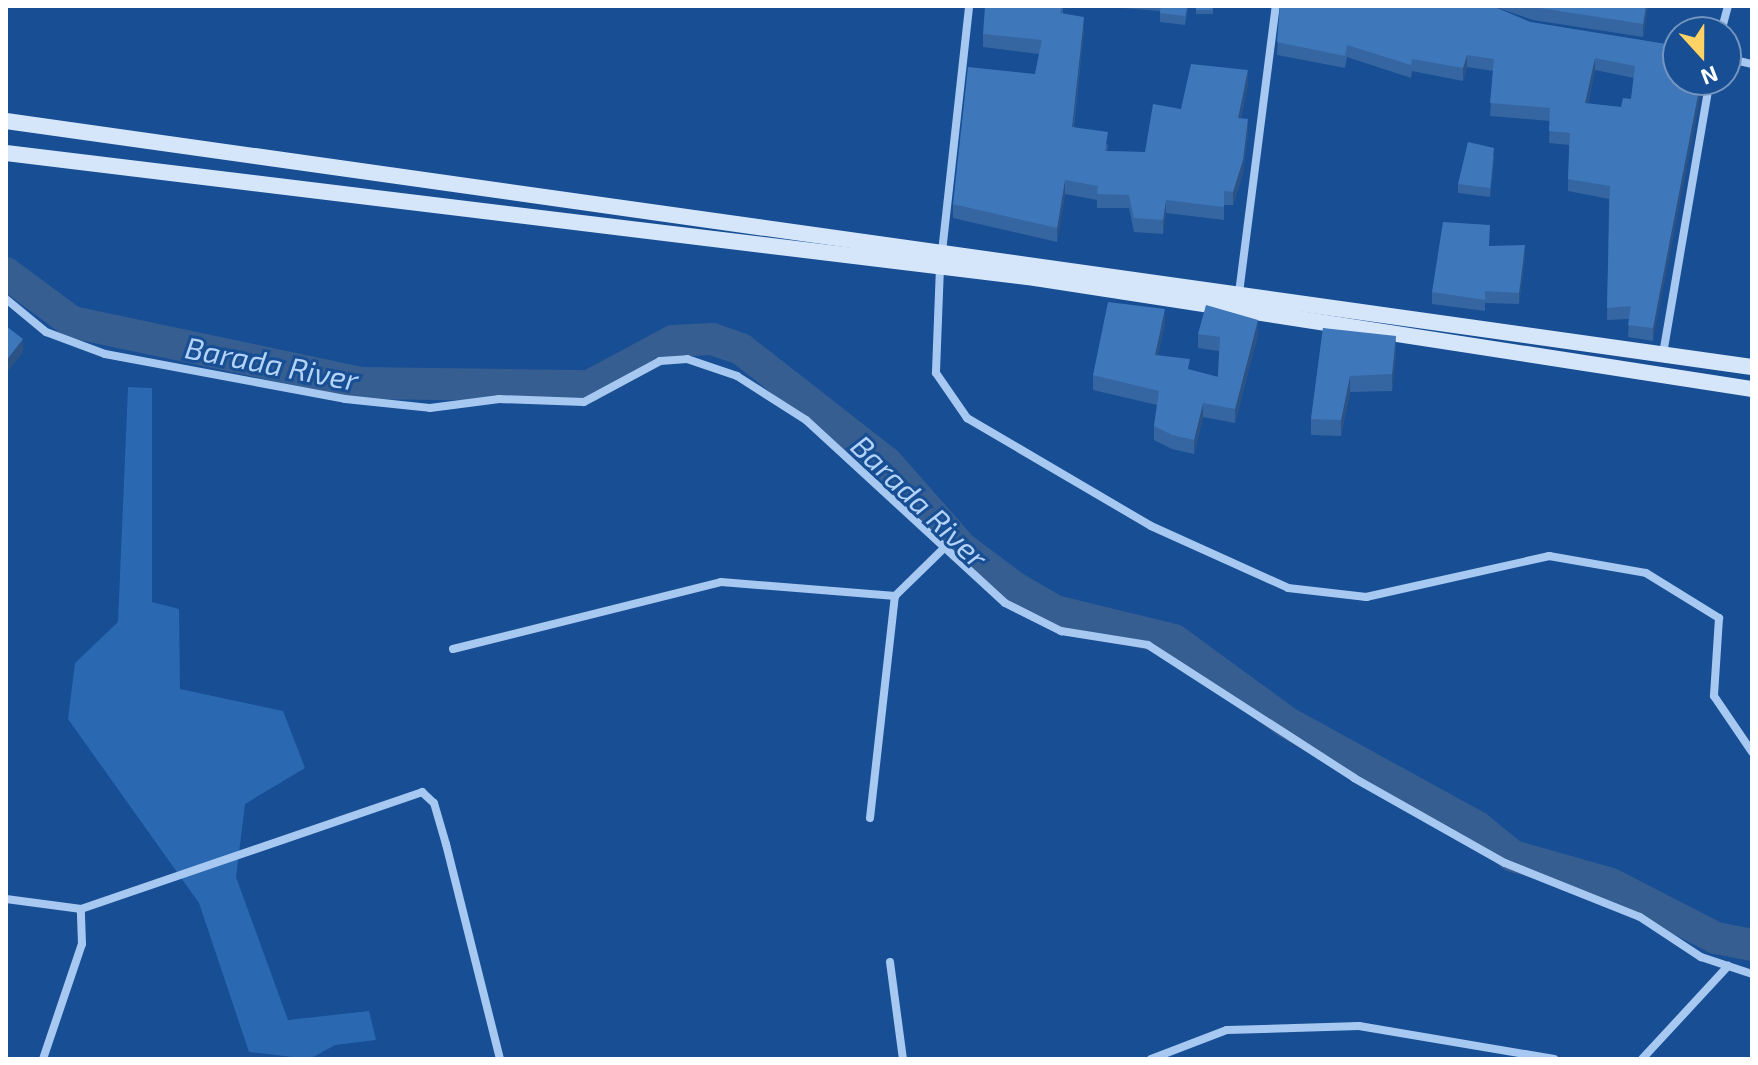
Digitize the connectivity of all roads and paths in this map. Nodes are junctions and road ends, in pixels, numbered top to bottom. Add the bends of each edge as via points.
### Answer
1 (969, 6) edge
2 (1276, 6) edge
3 (1707, 96) edge
4 (6, 121) edge
5 (6, 153) edge
6 (941, 259) junction
7 (1239, 293) junction
8 (6, 299) edge
9 (1663, 354) junction
10 (1752, 367) edge
11 (1752, 389) edge
12 (942, 550) junction
13 (895, 596) junction
14 (453, 649) dead end
15 (1752, 752) edge
16 (870, 818) dead end
17 (6, 899) edge
18 (81, 909) junction
19 (890, 962) dead end
20 (1728, 966) junction
21 (1752, 974) edge
22 (43, 1059) edge
23 (500, 1059) edge
24 (903, 1059) edge
25 (1151, 1059) edge
26 (1554, 1059) edge
27 (1642, 1059) edge

1 - 6 street
2 - 7 street
3 - 9 street
4 - 6 main road
5 - 6 main road
6 - 7 main road
6 - 11 main road
6 - 15 street via 936,373 967,418 1151,526 1288,588 1366,597 1549,556 1646,573 1719,618 1714,696
7 - 9 main road
8 - 12 street via 46,332 105,354 430,408 499,399 584,402 660,361 687,359 737,376 806,420 897,497
9 - 10 main road
12 - 13 street
12 - 20 street via 1005,603 1061,631 1148,645 1341,770 1505,863 1640,917
13 - 14 street via 721,582
13 - 16 street
17 - 18 street
18 - 22 street via 82,944
18 - 23 street via 422,792 434,803 446,844
19 - 24 street
20 - 21 street
20 - 27 street
25 - 26 street via 1227,1030 1359,1026

